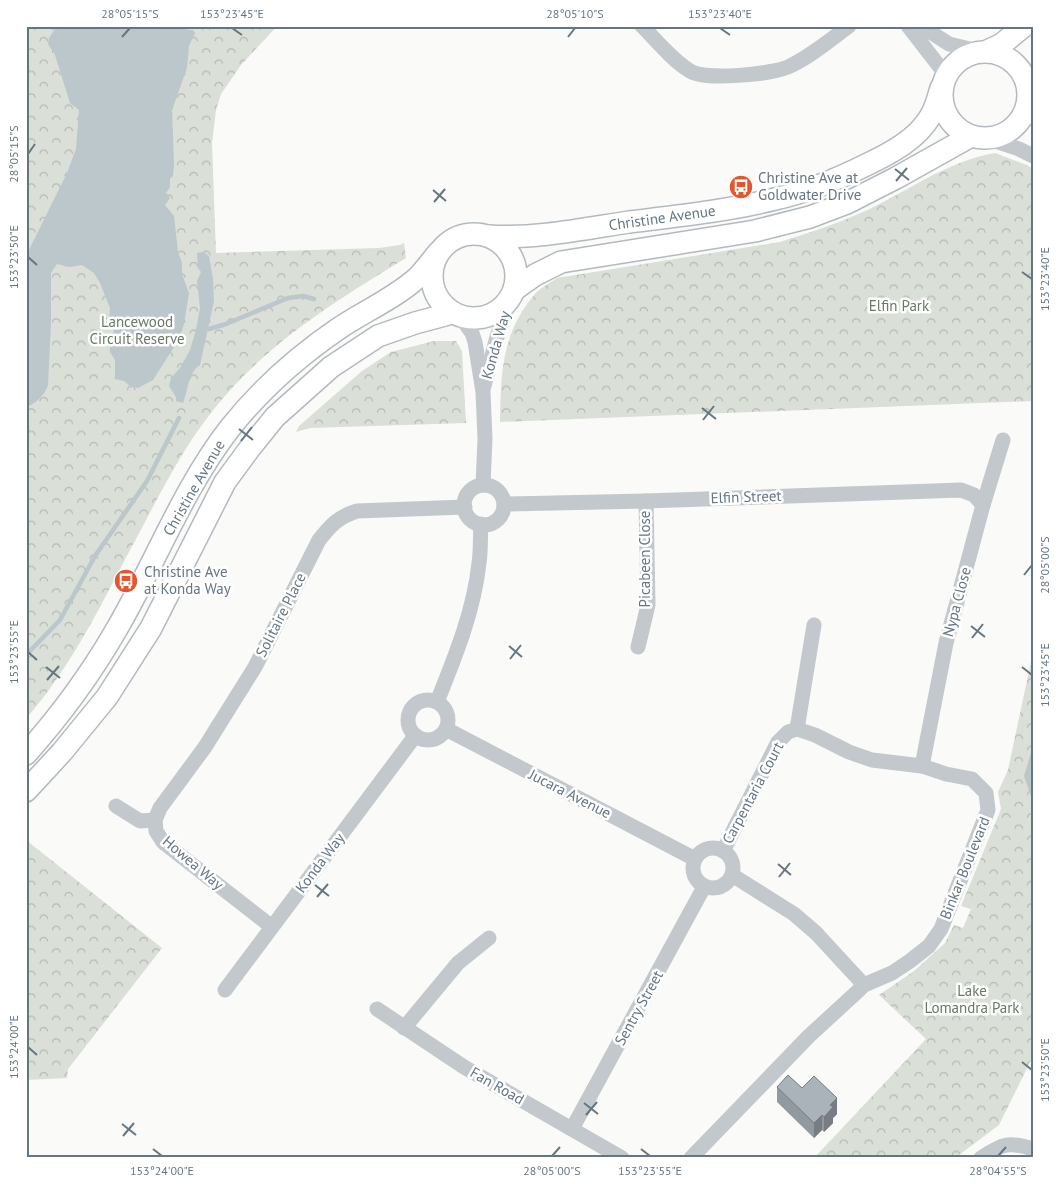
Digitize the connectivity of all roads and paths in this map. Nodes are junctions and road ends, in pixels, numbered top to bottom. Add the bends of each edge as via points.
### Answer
1 (642, 26) edge
2 (849, 26) edge
3 (908, 26) edge
4 (921, 26) edge
5 (1024, 26) edge
6 (982, 51) junction
7 (944, 82) junction
8 (1029, 86) edge
9 (1033, 118) edge
10 (978, 137) junction
11 (1033, 156) edge
12 (490, 236) junction
13 (439, 252) junction
14 (512, 294) junction
15 (455, 314) junction
16 (483, 392) junction
17 (1003, 440) dead end
18 (483, 485) junction
19 (646, 501) junction
20 (504, 504) junction
21 (983, 505) junction
22 (464, 506) junction
23 (481, 524) junction
24 (814, 625) dead end
25 (638, 647) dead end
26 (437, 702) junction
27 (446, 729) junction
28 (797, 729) junction
29 (415, 736) junction
30 (26, 754) edge
31 (922, 766) junction
32 (26, 791) edge
33 (116, 806) dead end
34 (155, 820) junction
35 (723, 850) junction
36 (695, 859) junction
37 (732, 875) junction
38 (704, 887) junction
39 (272, 927) junction
40 (489, 938) dead end
41 (864, 985) junction
42 (225, 990) dead end
43 (377, 1009) dead end
44 (404, 1028) junction
45 (572, 1129) junction
46 (1033, 1149) edge
47 (622, 1158) edge
48 (690, 1158) edge
49 (981, 1158) edge

1 - 2 street via 691,72 707,76 787,68
3 - 7 street
4 - 6 street via 949,44
5 - 6 main road via 1002,44
6 - 7 main road via 965,56 954,64
6 - 8 main road via 1000,54 1013,61
7 - 10 main road via 942,104 947,118 957,129
7 - 12 main road, Christine Avenue via 932,115 905,142 858,169 798,193 746,206 693,214 522,237
8 - 9 street
8 - 10 main road via 1026,110 1010,130 998,136
10 - 11 street
10 - 14 main road, Christine Avenue via 824,212 755,231 561,262 535,275
12 - 13 main road via 470,233 456,237
12 - 14 main road via 510,252 515,264 517,277
13 - 15 main road via 431,278 434,291 440,303
13 - 30 main road, Christine Avenue via 400,291 300,356 240,415 195,482 105,650 62,711
14 - 15 main road via 501,309 488,316 474,319
14 - 16 street, Konda Way
15 - 16 street, Konda Way via 475,342
15 - 32 main road, Christine Avenue via 378,336 331,367 275,417 225,482 151,628 107,697
16 - 18 street, Konda Way
17 - 21 street, Nypa Close
18 - 20 street via 500,492
18 - 22 street via 471,489
19 - 20 street, Elfin Street
19 - 21 street, Elfin Street via 960,490 974,495
19 - 25 street, Picabeen Close via 648,605
20 - 23 street via 497,520
21 - 31 street, Nypa Close via 946,643
22 - 23 street via 470,518
22 - 34 street, Solitaire Place via 356,511 342,515 330,526 319,540 255,667
23 - 26 street via 473,600
24 - 28 street, Carpentaria Court
26 - 27 street via 448,717
26 - 29 street via 424,700 413,706 407,718
27 - 29 street via 432,740
27 - 36 street, Jucara Avenue
28 - 31 street, Binkar Boulevard via 872,760
28 - 35 street, Carpentaria Court via 788,732 778,742
29 - 39 street, Konda Way
31 - 41 street, Binkar Boulevard via 972,778 986,792 988,810 941,929 929,946 892,973
33 - 34 street, Howea Way via 140,821
34 - 39 street, Howea Way via 156,831 163,842
35 - 36 street via 710,848
35 - 37 street via 731,858
36 - 38 street via 695,878
37 - 38 street via 724,886
37 - 41 street via 794,914
38 - 45 street, Sentry Street
39 - 42 street, Konda Way
40 - 44 street via 458,963
41 - 48 street via 809,1036
43 - 44 street, Fan Road
44 - 45 street, Fan Road via 464,1067
45 - 47 street, Fan Road
46 - 49 street via 999,1146

